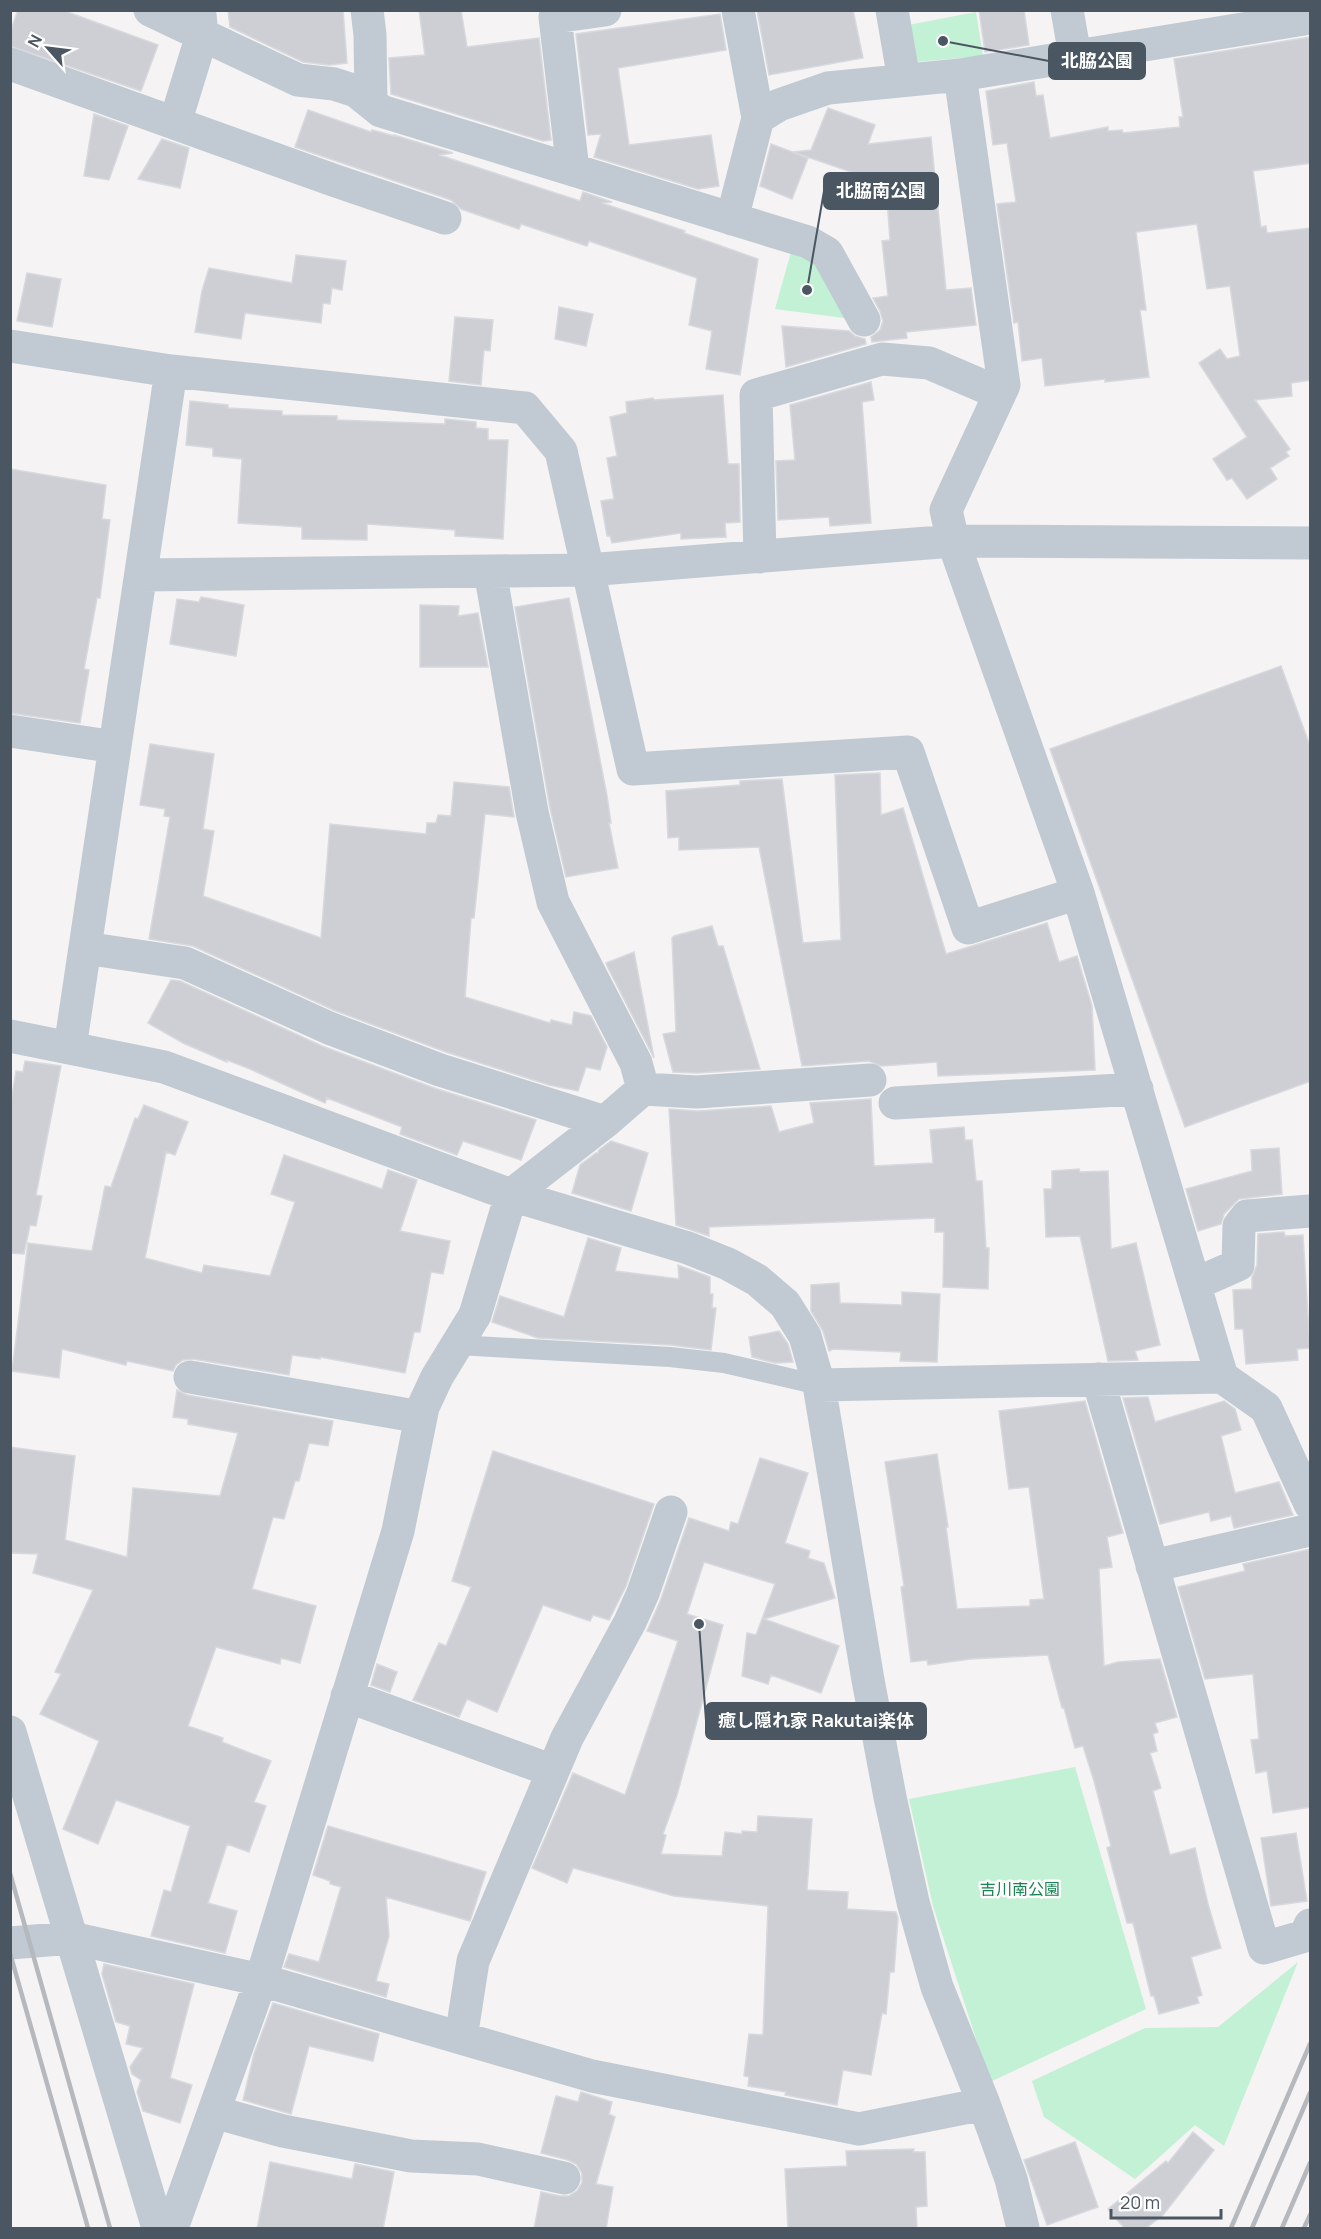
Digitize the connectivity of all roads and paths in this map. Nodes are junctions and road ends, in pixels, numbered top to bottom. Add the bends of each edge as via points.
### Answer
1 (150, 10) edge
2 (367, 10) edge
3 (605, 10) edge
4 (738, 10) edge
5 (892, 10) edge
6 (1066, 10) edge
7 (1311, 18) edge
8 (201, 23) edge
9 (1075, 56) junction
10 (10, 64) edge
11 (960, 75) junction
12 (904, 80) junction
13 (371, 103) junction
14 (758, 118) junction
15 (175, 123) junction
16 (573, 170) junction
17 (445, 218) dead end
18 (732, 219) junction
19 (864, 320) dead end
20 (10, 346) edge
21 (171, 371) junction
22 (999, 393) junction
23 (953, 541) junction
24 (1311, 543) edge
25 (760, 557) junction
26 (587, 570) junction
27 (490, 571) junction
28 (141, 575) junction
29 (10, 731) edge
30 (115, 747) junction
31 (1078, 893) junction
32 (85, 948) junction
33 (10, 1036) edge
34 (70, 1048) junction
35 (870, 1080) dead end
36 (643, 1089) junction
37 (1137, 1089) junction
38 (895, 1103) dead end
39 (605, 1122) junction
40 (511, 1195) junction
41 (1311, 1211) edge
42 (1195, 1284) junction
43 (457, 1346) junction
44 (190, 1377) dead end
45 (1222, 1377) junction
46 (1098, 1379) junction
47 (819, 1385) junction
48 (422, 1417) junction
49 (1311, 1504) edge
50 (671, 1512) dead end
51 (1311, 1530) edge
52 (1152, 1566) junction
53 (347, 1696) junction
54 (10, 1732) edge
55 (553, 1771) junction
56 (1311, 1925) edge
57 (72, 1938) junction
58 (10, 1943) edge
59 (261, 1980) junction
60 (461, 2038) junction
61 (984, 2104) junction
62 (214, 2112) junction
63 (564, 2178) dead end
64 (158, 2229) edge
65 (172, 2229) edge
66 (1023, 2229) edge

1 - 8 street
2 - 13 street
3 - 16 street via 555,18
4 - 14 street
5 - 12 street
6 - 9 street
7 - 9 street
8 - 13 street via 298,80 334,84 356,91
8 - 15 street
9 - 11 street
10 - 15 street
11 - 12 street
11 - 22 street via 1004,385
12 - 14 street via 828,88 779,105
13 - 16 street via 381,111
14 - 18 street
15 - 17 street
16 - 18 street
18 - 19 street via 808,242 827,253
20 - 21 street
21 - 26 street via 525,408 561,452
21 - 28 street
22 - 23 street via 946,510
22 - 25 street via 929,363 882,359 756,395
23 - 24 street
23 - 25 street
23 - 31 street
25 - 26 street
26 - 27 street
26 - 31 street via 633,769 908,752 968,928
27 - 28 street
27 - 36 street via 532,812 553,902 636,1063
28 - 30 street
29 - 30 street
30 - 32 street
31 - 37 street
32 - 34 street
32 - 39 street via 185,963 329,1028 407,1058
33 - 34 street
34 - 40 street via 164,1067
35 - 36 street via 697,1092
36 - 39 street
37 - 38 street
37 - 42 street
39 - 40 street
40 - 43 street via 475,1316
40 - 47 street via 688,1248 757,1280 785,1304 805,1336
41 - 42 street via 1247,1215 1239,1226 1238,1265
42 - 45 street
43 - 47 lane via 670,1357 724,1363
43 - 48 street via 437,1377
44 - 48 street
45 - 46 street
45 - 49 street via 1266,1408
46 - 47 street
46 - 52 street
47 - 61 street via 870,1692 913,1902 937,1987
48 - 53 street via 398,1531
50 - 55 street via 630,1622
51 - 52 street
52 - 56 street via 1264,1948 1305,1936
53 - 55 street
53 - 59 street
54 - 57 street
55 - 60 street via 473,1960
57 - 58 street
57 - 59 street
57 - 64 street
59 - 60 street
59 - 62 street
60 - 61 street via 592,2076 858,2129
61 - 66 street via 1011,2179
62 - 63 street via 283,2131 400,2153 478,2159
62 - 65 street

